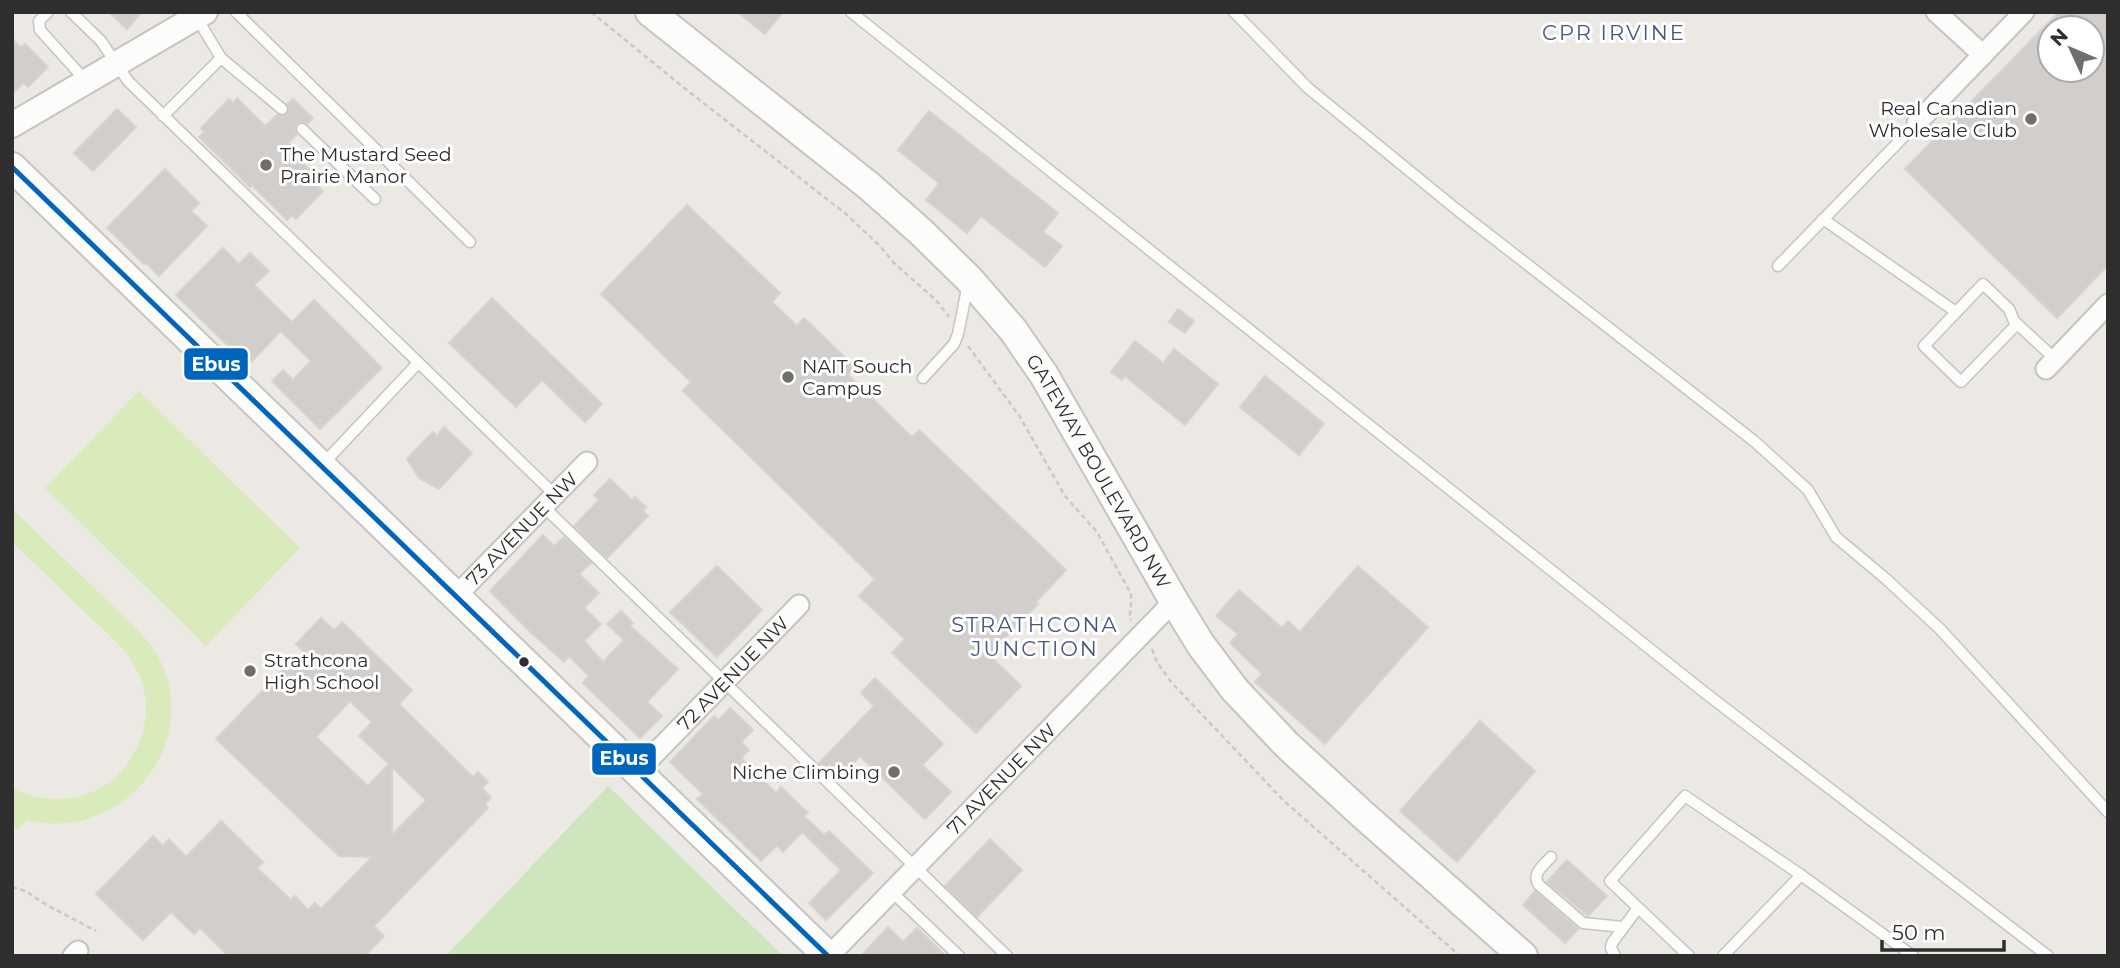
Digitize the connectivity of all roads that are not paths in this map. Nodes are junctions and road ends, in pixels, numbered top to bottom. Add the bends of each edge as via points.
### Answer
1 (48, 12) edge
2 (71, 12) edge
3 (236, 12) edge
4 (650, 12) edge
5 (851, 12) edge
6 (1234, 12) edge
7 (1936, 12) edge
8 (2024, 12) edge
9 (201, 15) edge
10 (1983, 55) junction
11 (221, 58) junction
12 (117, 64) junction
13 (86, 81) junction
14 (282, 109) dead end
15 (163, 116) junction
16 (1917, 123) joint
17 (12, 125) edge
18 (302, 129) dead end
19 (12, 167) edge
20 (375, 199) dead end
21 (1824, 219) junction
22 (470, 242) dead end
23 (1778, 266) dead end
24 (969, 279) junction
25 (2108, 304) edge
26 (1956, 312) junction
27 (2017, 324) junction
28 (418, 363) junction
29 (2050, 364) joint
30 (923, 378) dead end
31 (587, 462) dead end
32 (321, 465) junction
33 (549, 501) junction
34 (456, 596) junction
35 (1174, 601) junction
36 (799, 604) dead end
37 (724, 681) junction
38 (638, 771) junction
39 (2108, 812) edge
40 (1551, 857) dead end
41 (915, 867) junction
42 (1801, 875) junction
43 (892, 892) junction
44 (1638, 908) junction
45 (1623, 928) junction
46 (1004, 955) edge
47 (829, 956) edge
48 (959, 956) edge
49 (1523, 956) edge
50 (1615, 956) edge
51 (1689, 956) edge
52 (1723, 956) edge
53 (1913, 956) edge
54 (2048, 956) edge

1 - 13 lane via 39,21 40,30
2 - 12 lane
3 - 22 lane
4 - 24 main road, GATEWAY BOULEVARD NW via 869,186
5 - 54 lane via 1704,692
6 - 39 lane via 1319,97 1754,441 1808,490 1836,537 1940,629
7 - 10 street
8 - 10 street
9 - 11 lane
9 - 12 street
10 - 16 street
11 - 14 lane
11 - 15 lane
12 - 13 street
12 - 15 lane
13 - 17 street
15 - 28 lane
16 - 21 lane
18 - 20 lane
19 - 32 main road
21 - 23 lane
21 - 26 lane
24 - 30 lane via 954,344
24 - 35 main road, GATEWAY BOULEVARD NW via 1044,375
25 - 29 street
26 - 27 lane via 1983,284 2009,309
26 - 27 lane via 1924,346 1961,382
27 - 29 lane
28 - 32 lane
28 - 33 lane
31 - 33 street, 73 AVENUE NW
32 - 34 main road
33 - 34 street, 73 AVENUE NW
33 - 37 lane
34 - 38 main road
35 - 41 street, 71 AVENUE NW
35 - 49 main road, GATEWAY BOULEVARD NW via 1236,690 1287,745
36 - 37 street, 72 AVENUE NW
37 - 38 street, 72 AVENUE NW
37 - 41 lane
38 - 47 main road
40 - 45 lane via 1535,875 1539,885 1583,923
41 - 43 street, 71 AVENUE NW
41 - 46 lane
42 - 44 lane via 1685,796 1610,881
42 - 52 lane
42 - 53 lane
43 - 47 street, 71 AVENUE NW
43 - 48 lane
44 - 45 lane
44 - 51 lane
45 - 50 lane via 1612,943

